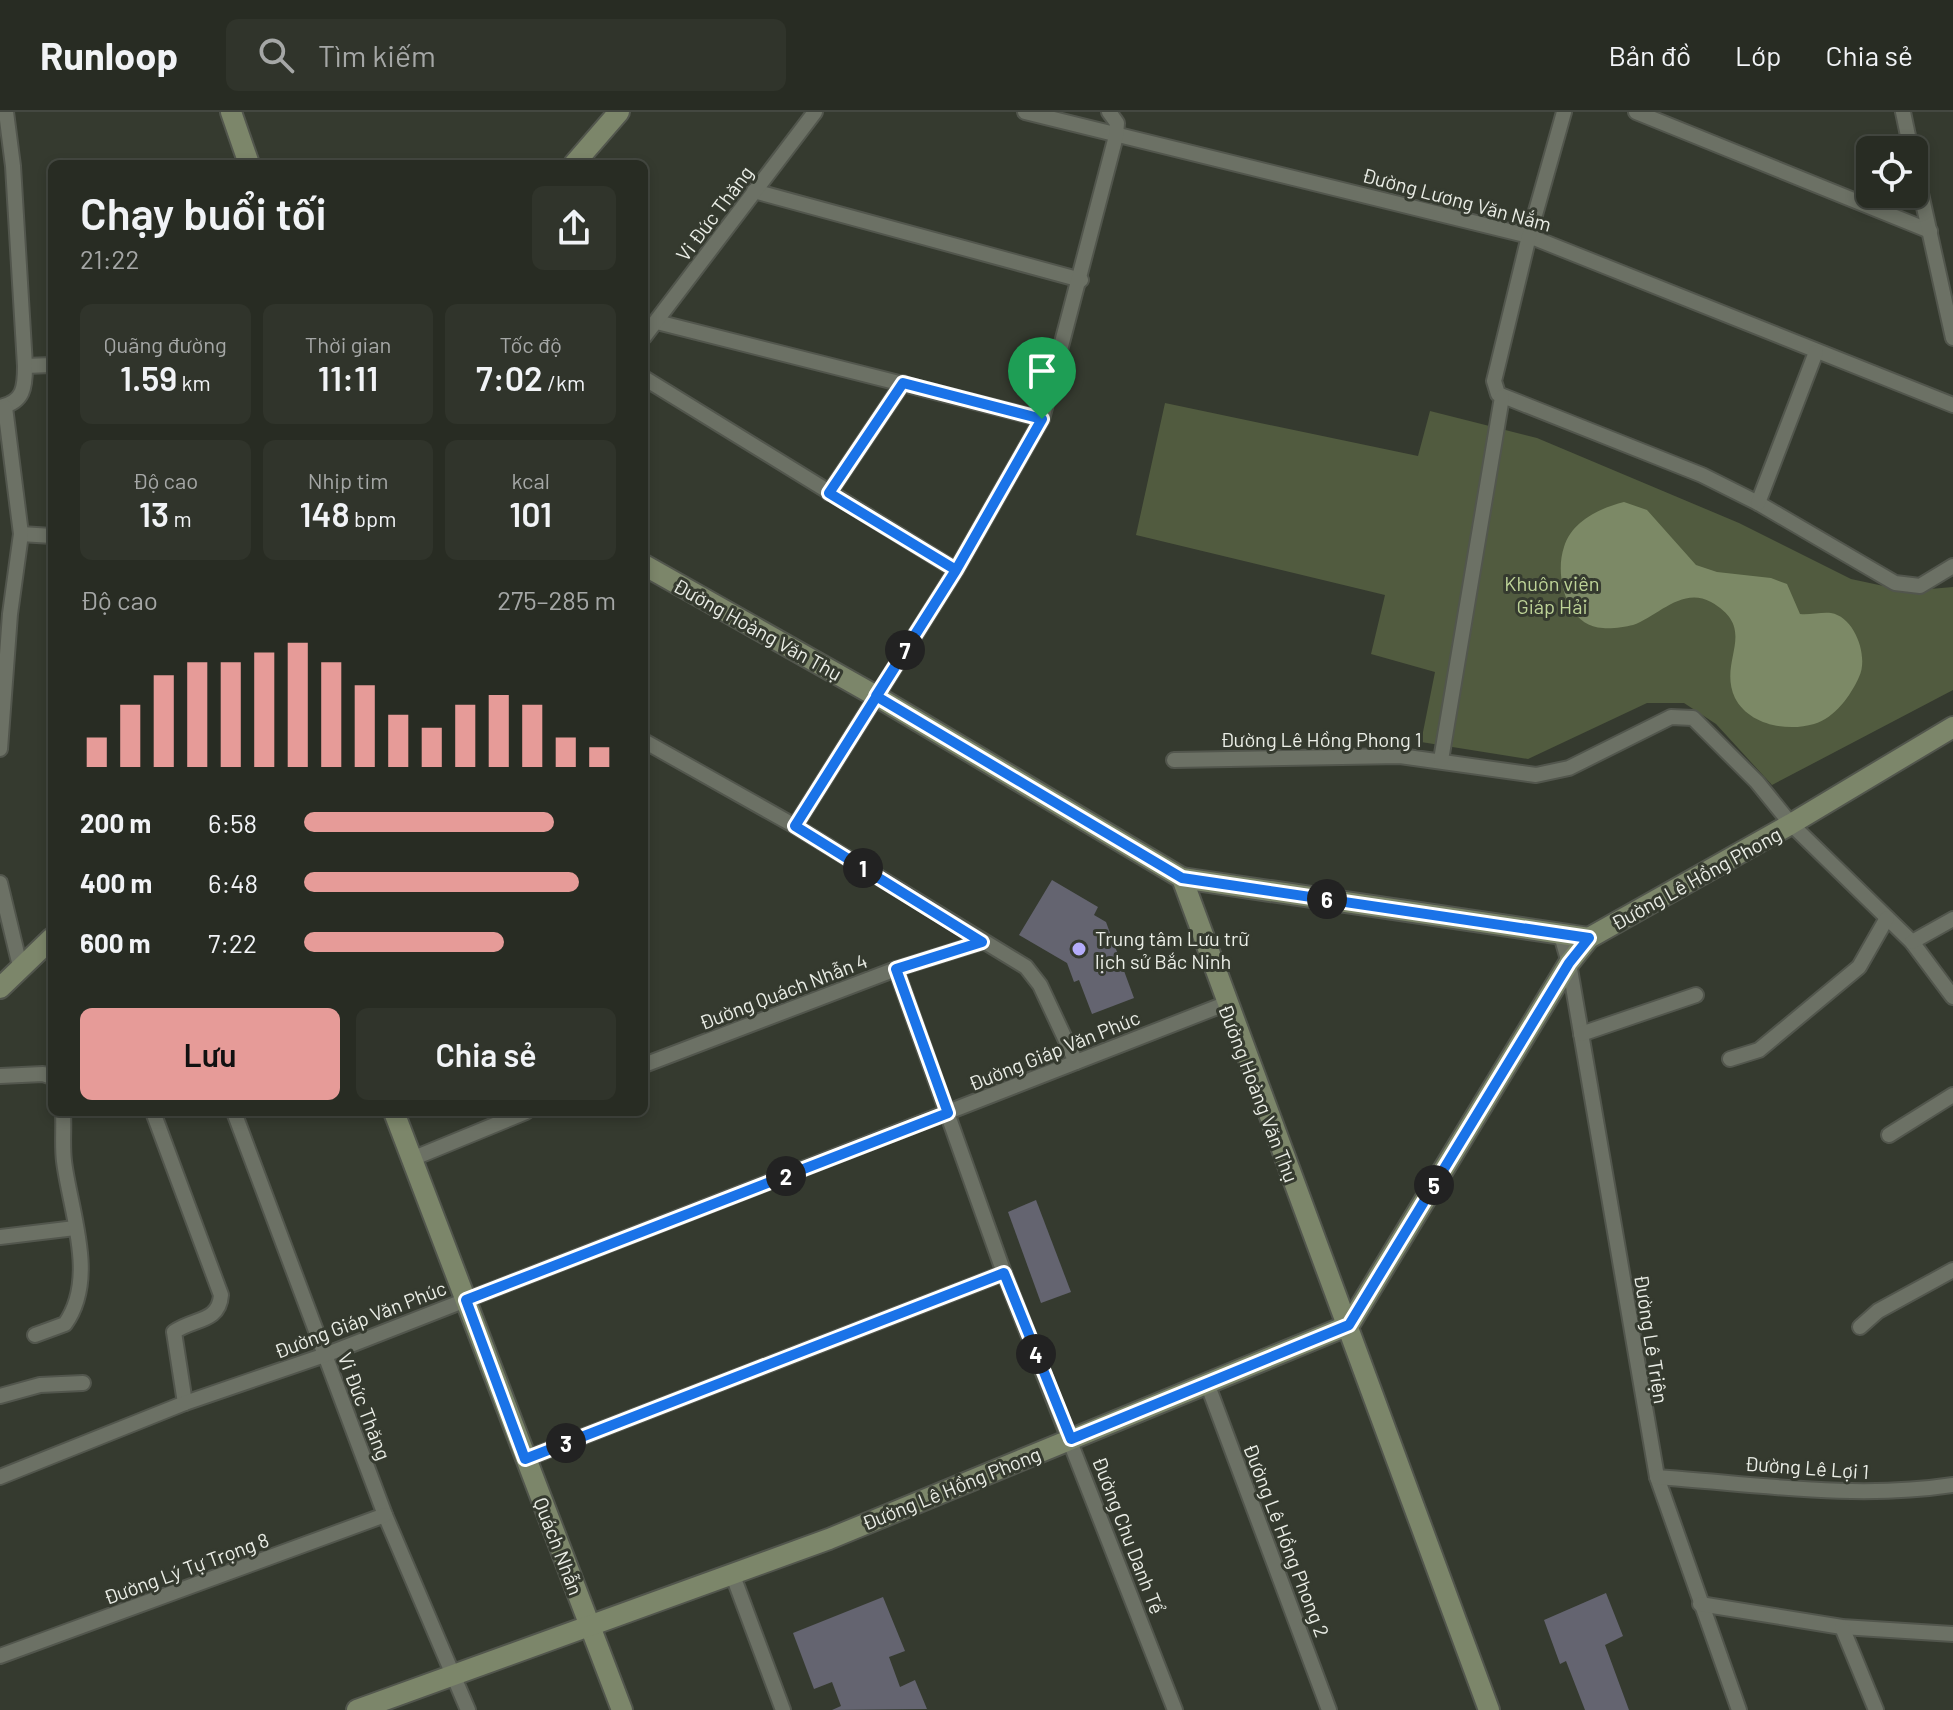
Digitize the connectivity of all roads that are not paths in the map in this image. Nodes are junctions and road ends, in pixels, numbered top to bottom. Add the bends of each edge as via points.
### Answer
1 (6, 112) edge
2 (231, 112) edge
3 (619, 112) edge
4 (815, 112) edge
5 (1025, 112) edge
6 (1109, 112) edge
7 (1564, 112) edge
8 (1636, 112) edge
9 (1903, 112) edge
10 (1116, 136) junction
11 (1908, 136) edge
12 (248, 160) edge
13 (577, 160) edge
14 (754, 191) junction
15 (1925, 208) edge
16 (1930, 231) junction
17 (1529, 236) junction
18 (1081, 280) junction
19 (657, 322) junction
20 (648, 332) edge
21 (1953, 338) edge
22 (1816, 352) junction
23 (48, 365) edge
24 (25, 366) junction
25 (648, 380) edge
26 (903, 383) junction
27 (1502, 397) junction
28 (1953, 405) edge
29 (2, 407) edge
30 (1042, 419) junction
31 (829, 493) junction
32 (1758, 503) junction
33 (21, 534) junction
34 (48, 536) edge
35 (1953, 566) edge
36 (648, 567) edge
37 (956, 570) junction
38 (876, 696) junction
39 (1, 722) edge
40 (1953, 727) edge
41 (648, 743) edge
42 (0, 749) edge
43 (1174, 760) dead end
44 (1441, 760) junction
45 (1791, 824) junction
46 (795, 826) junction
47 (1182, 878) junction
48 (0, 883) edge
49 (1887, 918) junction
50 (1953, 919) edge
51 (1561, 935) junction
52 (1589, 938) junction
53 (48, 942) edge
54 (982, 942) junction
55 (1912, 942) junction
56 (1569, 963) junction
57 (20, 966) junction
58 (896, 969) junction
59 (0, 988) edge
60 (1696, 995) dead end
61 (1953, 997) edge
62 (1225, 1004) junction
63 (1581, 1034) junction
64 (1730, 1059) dead end
65 (1076, 1062) junction
66 (648, 1063) edge
67 (0, 1076) edge
68 (48, 1076) edge
69 (1953, 1095) edge
70 (948, 1113) junction
71 (63, 1116) edge
72 (154, 1116) edge
73 (235, 1116) edge
74 (396, 1116) edge
75 (516, 1116) edge
76 (1889, 1135) dead end
77 (414, 1158) junction
78 (75, 1228) junction
79 (0, 1237) edge
80 (1953, 1270) edge
81 (1004, 1273) junction
82 (466, 1300) junction
83 (1349, 1325) junction
84 (1860, 1327) dead end
85 (35, 1335) dead end
86 (325, 1355) junction
87 (83, 1383) dead end
88 (1207, 1383) junction
89 (0, 1396) edge
90 (185, 1403) junction
91 (1071, 1439) junction
92 (525, 1459) junction
93 (0, 1477) edge
94 (1657, 1477) junction
95 (1953, 1485) edge
96 (385, 1515) junction
97 (732, 1573) junction
98 (1700, 1604) junction
99 (589, 1624) junction
100 (1842, 1627) junction
101 (1953, 1634) edge
102 (0, 1656) edge
103 (453, 1674) junction
104 (357, 1710) edge
105 (468, 1710) edge
106 (622, 1710) edge
107 (783, 1710) edge
108 (1175, 1710) edge
109 (1329, 1710) edge
110 (1489, 1710) edge
111 (1739, 1710) edge
112 (1876, 1710) edge

1 - 24 street
2 - 12 street
3 - 13 street
4 - 14 street, Vi Đức Thăng
5 - 10 street, Đường Lương Văn Nắm
6 - 10 street via 1117,123
7 - 17 street
8 - 16 street
9 - 11 street
10 - 17 street, Đường Lương Văn Nắm
10 - 18 street
14 - 18 street
14 - 19 street, Vi Đức Thăng
15 - 16 street
16 - 21 street
17 - 22 street, Đường Lương Văn Nắm
17 - 27 street via 1494,381
18 - 30 street
19 - 20 street, Vi Đức Thăng
19 - 26 street
22 - 28 street, Đường Lương Văn Nắm
22 - 32 street
23 - 24 street
24 - 29 street via 25,390 17,401
25 - 31 street
26 - 30 street
26 - 31 street
27 - 32 street via 1702,475
27 - 44 street
29 - 33 street
30 - 37 street
31 - 37 street
32 - 35 street via 1895,583 1920,586
33 - 34 street
33 - 39 street
36 - 38 street, Đường Hoàng Văn Thụ
37 - 38 street
38 - 46 street
38 - 47 street, Đường Hoàng Văn Thụ
39 - 42 street
40 - 45 street, Đường Lê Hồng Phong
41 - 46 street
43 - 44 street, Đường Lê Hồng Phong 1
44 - 45 street, Đường Lê Hồng Phong 1 via 1515,774 1555,773 1683,716 1693,718 1725,747
45 - 49 street
45 - 52 street, Đường Lê Hồng Phong
46 - 54 street
47 - 51 street
47 - 62 street, Đường Hoàng Văn Thụ
48 - 57 street
49 - 55 street
49 - 64 street via 1859,967 1759,1050
50 - 55 street
51 - 52 street
51 - 56 street, Đường Lê Triện
52 - 56 street, Đường Lê Hồng Phong
53 - 57 street
54 - 58 street, Đường Quách Nhẫn 4
54 - 65 street via 1032,974
55 - 61 street
56 - 63 street, Đường Lê Triện
56 - 83 street, Đường Lê Hồng Phong
57 - 59 street
58 - 66 street, Đường Quách Nhẫn 4
58 - 70 street, Đường Chu Danh Tể
60 - 63 street
62 - 65 street, Đường Giáp Văn Phúc
62 - 83 street, Đường Hoàng Văn Thụ
63 - 94 street, Đường Lê Triện
65 - 70 street, Đường Giáp Văn Phúc
67 - 68 street
69 - 76 street
70 - 81 street, Đường Chu Danh Tể
70 - 82 street, Đường Giáp Văn Phúc
71 - 78 street via 64,1163
72 - 90 street via 221,1295 212,1316 174,1332
73 - 86 street, Vi Đức Thăng
74 - 77 street, Quách Nhẫn
75 - 77 street
77 - 82 street, Quách Nhẫn
78 - 79 street
78 - 85 street via 80,1273 75,1305 65,1324
80 - 84 street via 1878,1311
81 - 91 street, Đường Chu Danh Tể
81 - 92 street
82 - 86 street, Đường Giáp Văn Phúc
82 - 92 street, Quách Nhẫn
83 - 88 street, Đường Lê Hồng Phong
83 - 110 street, Đường Hoàng Văn Thụ
86 - 90 street, Đường Giáp Văn Phúc
86 - 96 street, Vi Đức Thăng
87 - 89 street via 40,1385
88 - 91 street, Đường Lê Hồng Phong
88 - 109 street, Đường Lê Hồng Phong 2
90 - 93 street, Đường Giáp Văn Phúc
91 - 97 street, Đường Lê Hồng Phong via 829,1539
91 - 108 street, Đường Chu Danh Tể
92 - 99 street, Quách Nhẫn
94 - 95 street, Đường Lê Lợi 1 via 1863,1492 1905,1493
94 - 98 street, Đường Lê Triện
96 - 102 street, Đường Lý Tự Trọng 8
96 - 103 street, Vi Đức Thăng
97 - 99 street, Đường Lê Hồng Phong
97 - 107 street
98 - 100 street
98 - 111 street, Đường Lê Triện
99 - 103 street, Đường Lê Hồng Phong
99 - 106 street, Quách Nhẫn
100 - 101 street
100 - 112 street
103 - 104 street, Đường Lê Hồng Phong
103 - 105 street, Vi Đức Thăng

